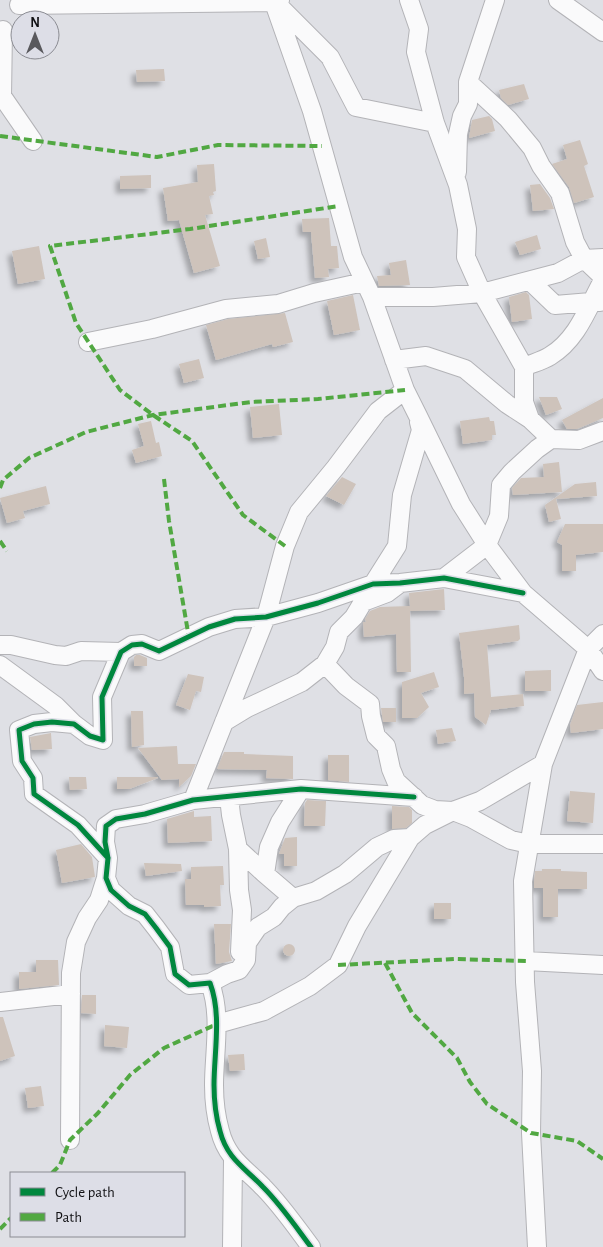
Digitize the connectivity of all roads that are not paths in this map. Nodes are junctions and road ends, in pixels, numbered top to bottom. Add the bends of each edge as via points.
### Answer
1 (276, 0) edge
2 (409, 0) edge
3 (495, 0) edge
4 (558, 0) edge
5 (21, 2) edge
6 (603, 32) edge
7 (2, 33) edge
8 (468, 82) junction
9 (435, 123) junction
10 (33, 141) dead end
11 (458, 185) junction
12 (603, 258) edge
13 (584, 259) junction
14 (603, 278) edge
15 (530, 281) junction
16 (368, 289) junction
17 (482, 293) junction
18 (597, 302) edge
19 (88, 342) dead end
20 (394, 360) junction
21 (524, 367) junction
22 (405, 390) junction
23 (418, 416) junction
24 (530, 419) junction
25 (603, 431) edge
26 (551, 439) junction
27 (579, 440) junction
28 (603, 447) edge
29 (487, 545) junction
30 (444, 578) junction
31 (374, 584) junction
32 (400, 584) junction
33 (523, 593) junction
34 (266, 617) junction
35 (603, 634) edge
36 (0, 646) edge
37 (588, 649) junction
38 (121, 652) junction
39 (325, 664) junction
40 (0, 665) edge
41 (603, 671) edge
42 (224, 722) junction
43 (74, 724) junction
44 (543, 764) junction
45 (301, 789) junction
46 (414, 796) junction
47 (229, 797) junction
48 (193, 800) junction
49 (453, 811) junction
50 (410, 838) junction
51 (529, 844) junction
52 (603, 844) edge
53 (238, 849) junction
54 (108, 858) junction
55 (265, 874) junction
56 (106, 878) junction
57 (293, 898) junction
58 (526, 961) junction
59 (603, 965) edge
60 (239, 970) junction
61 (210, 983) junction
62 (72, 994) junction
63 (0, 1002) edge
64 (216, 1024) junction
65 (70, 1140) dead end
66 (233, 1160) junction
67 (232, 1247) edge
68 (311, 1247) edge
69 (537, 1247) edge

1 - 5 street
1 - 9 street via 330,57 356,107
1 - 16 street via 312,111 353,256
2 - 9 street via 420,29 416,52
3 - 8 street
4 - 6 street
5 - 7 street
7 - 10 street via 2,96
8 - 11 street via 468,104 458,134
8 - 13 street via 508,119 532,148 560,193 575,242
9 - 11 street
11 - 17 street via 467,229 466,257
12 - 13 street
13 - 14 street
13 - 15 street via 558,273
14 - 18 street
15 - 17 street
15 - 18 street via 555,305
16 - 17 street via 433,297
16 - 19 street via 314,293 278,304 226,309
16 - 20 street
17 - 21 street
18 - 21 street via 574,335 550,356
20 - 22 street
20 - 24 street via 426,356 465,369
21 - 24 street via 524,402
22 - 23 street
22 - 34 street via 378,411 299,512 285,546
23 - 29 street via 461,504
23 - 31 street via 421,430 402,495 397,546
24 - 26 street
25 - 27 street
26 - 27 street
26 - 29 street via 501,485 499,516
27 - 28 street
29 - 30 street
29 - 33 street
30 - 32 street
30 - 33 street
31 - 32 street
31 - 34 street
32 - 39 street via 363,602 339,632
33 - 37 street
34 - 38 street via 235,619 209,627 159,651 142,644
34 - 42 street
35 - 37 street
36 - 38 street via 11,645 55,656 80,651
37 - 41 street
37 - 44 street
38 - 43 street via 102,697 103,740 90,736
39 - 42 street via 302,682
39 - 46 street via 370,704 376,736 386,746 390,769 396,781
40 - 43 street via 56,706
42 - 48 street
43 - 54 street via 52,722 19,730 22,762 33,778 34,794 78,825
44 - 49 street via 480,800
44 - 51 street
45 - 46 street
45 - 47 street
45 - 55 street via 269,847
46 - 49 street via 422,805
47 - 48 street
47 - 53 street
48 - 54 street via 111,822 106,826
49 - 50 street via 425,825
49 - 51 street via 511,840
50 - 57 street via 394,839 377,847 345,874 316,891
50 - 64 street via 357,926 338,965 310,986 264,1011
51 - 52 street
51 - 58 street via 523,881
53 - 55 street
53 - 60 street via 238,890 242,910
54 - 56 street
55 - 57 street
56 - 61 street via 111,890 129,906 145,914 170,947 175,974 189,985
56 - 62 street via 99,900 76,942
57 - 60 street via 258,926 247,943 246,960
58 - 59 street
58 - 69 street
60 - 61 street
61 - 64 street
62 - 63 street
62 - 65 street
64 - 66 street via 214,1087 220,1131
66 - 67 street
66 - 68 street via 264,1188

